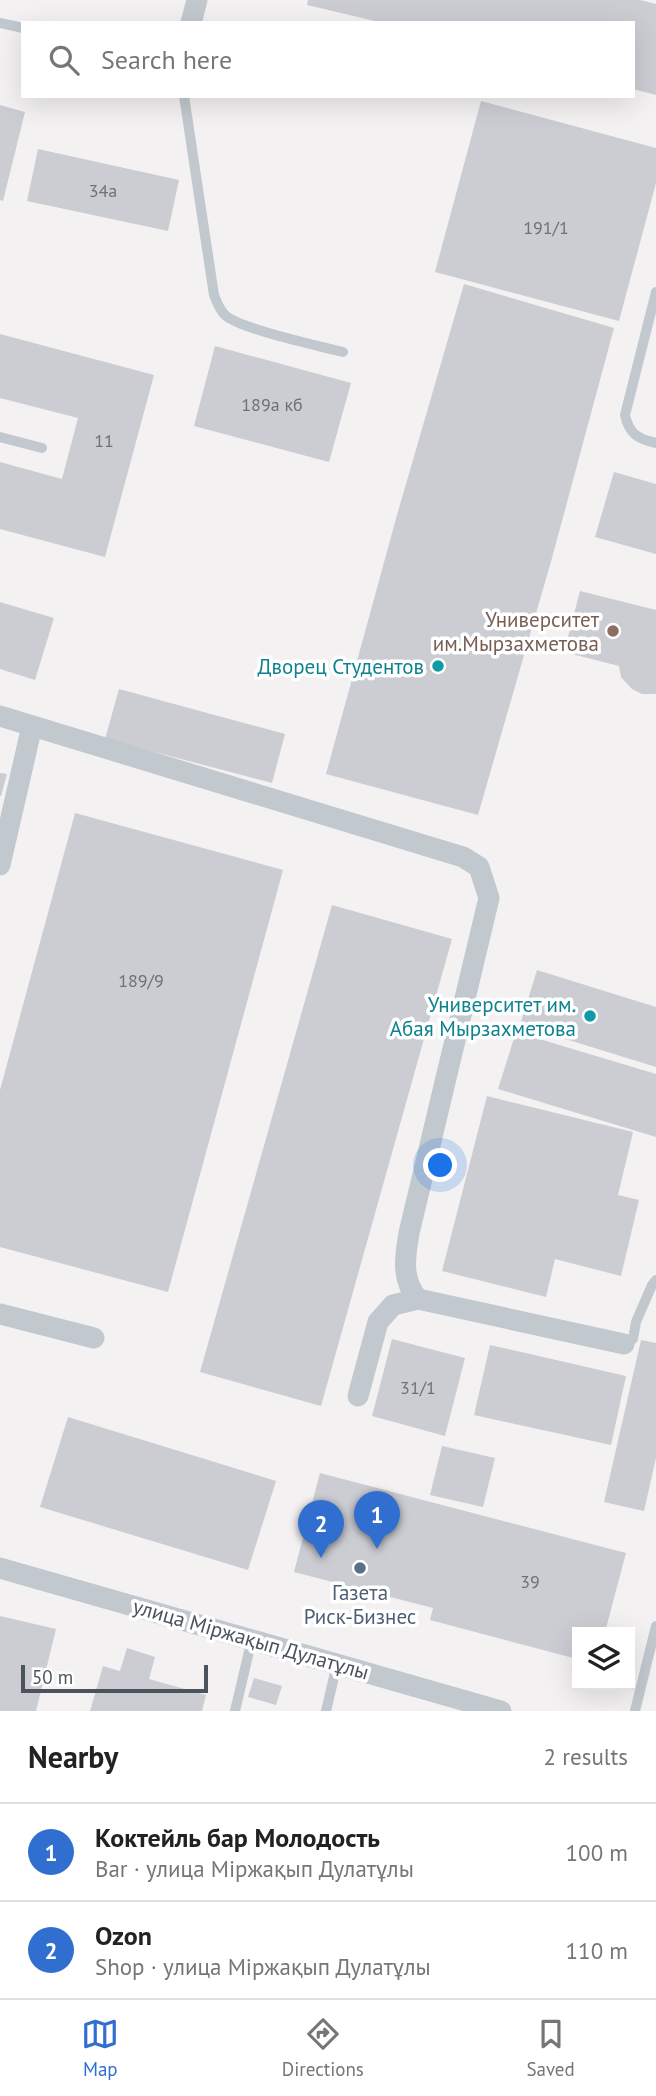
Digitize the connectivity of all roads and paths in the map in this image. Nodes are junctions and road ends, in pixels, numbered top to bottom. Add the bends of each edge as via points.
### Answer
1 (197, 0) edge
2 (192, 21) edge
3 (0, 23) edge
4 (21, 28) edge
5 (184, 98) edge
6 (656, 292) edge
7 (343, 352) dead end
8 (0, 437) edge
9 (656, 443) edge
10 (42, 448) dead end
11 (0, 716) edge
12 (32, 726) junction
13 (0, 865) edge
14 (656, 1280) edge
15 (418, 1299) junction
16 (0, 1314) edge
17 (94, 1338) dead end
18 (624, 1344) joint
19 (358, 1396) dead end
20 (0, 1569) edge
21 (656, 1626) edge
22 (252, 1639) junction
23 (337, 1664) junction
24 (235, 1711) edge
25 (326, 1711) edge
26 (502, 1711) edge
27 (635, 1711) edge

1 - 2 street
3 - 4 lane
5 - 7 lane via 218,306 244,325
6 - 9 lane via 625,415 632,434
8 - 10 lane
11 - 12 street
12 - 13 street
12 - 15 street via 463,857 479,867 489,898 406,1250 410,1290
14 - 18 lane via 633,1339
15 - 18 street
15 - 19 street via 393,1306 378,1322
16 - 17 street
20 - 22 street, улица Міржақып Дулатұлы
21 - 27 lane
22 - 23 street, улица Міржақып Дулатұлы
22 - 24 lane
23 - 25 lane
23 - 26 street, улица Міржақып Дулатұлы

